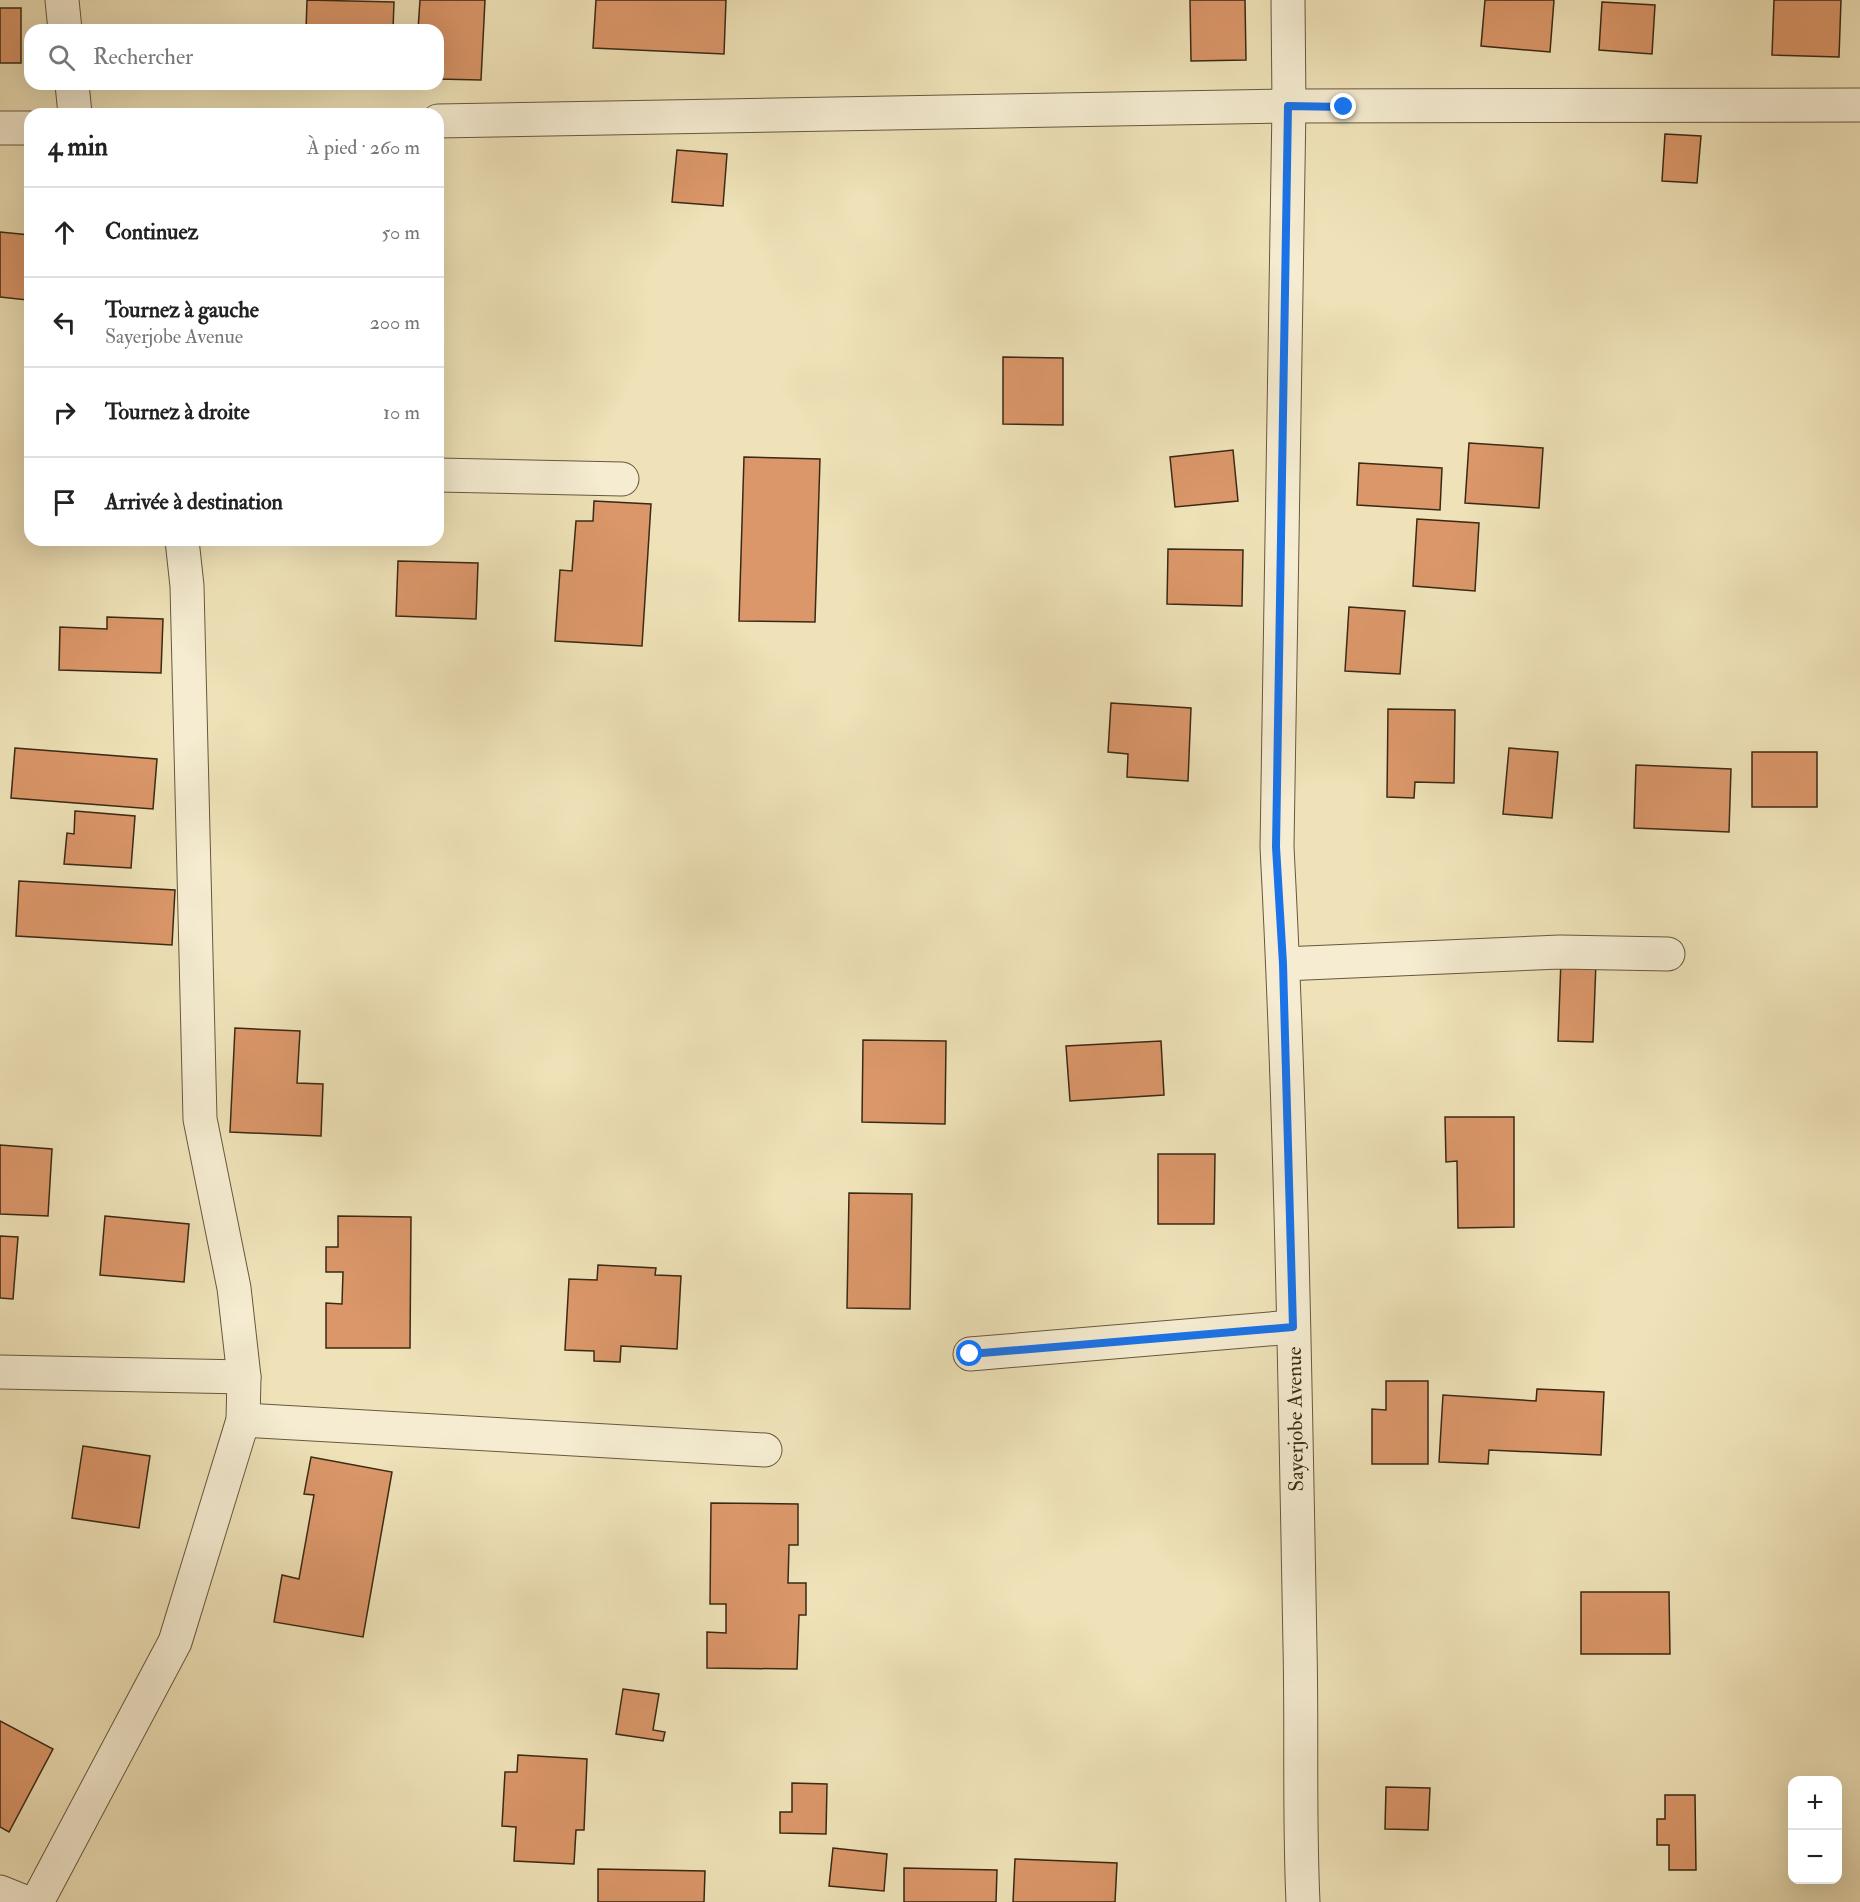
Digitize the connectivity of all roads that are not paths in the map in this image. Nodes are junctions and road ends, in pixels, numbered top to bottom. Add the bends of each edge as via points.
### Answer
1 (62, 0) edge
2 (1288, 0) edge
3 (64, 24) edge
4 (73, 90) edge
5 (1860, 105) edge
6 (1288, 106) junction
7 (74, 108) edge
8 (444, 122) edge
9 (0, 128) edge
10 (24, 128) edge
11 (444, 474) edge
12 (622, 479) dead end
13 (183, 546) edge
14 (1668, 954) dead end
15 (1283, 964) junction
16 (1293, 1327) junction
17 (970, 1354) dead end
18 (0, 1372) edge
19 (244, 1377) junction
20 (243, 1420) junction
21 (765, 1450) dead end
22 (0, 1893) edge
23 (24, 1902) edge
24 (37, 1902) edge
25 (1303, 1902) edge

1 - 3 street
2 - 6 street, Sayerjobe Avenue
4 - 7 street
5 - 6 street
6 - 8 street
6 - 15 street, Sayerjobe Avenue via 1276,847
9 - 10 street
11 - 12 street
13 - 19 street via 187,586 200,1119 234,1288
14 - 15 street via 1560,952
15 - 16 street, Sayerjobe Avenue
16 - 17 street
16 - 25 street, Sayerjobe Avenue
18 - 19 street
19 - 20 street
20 - 21 street
20 - 24 street via 175,1642
22 - 23 street

